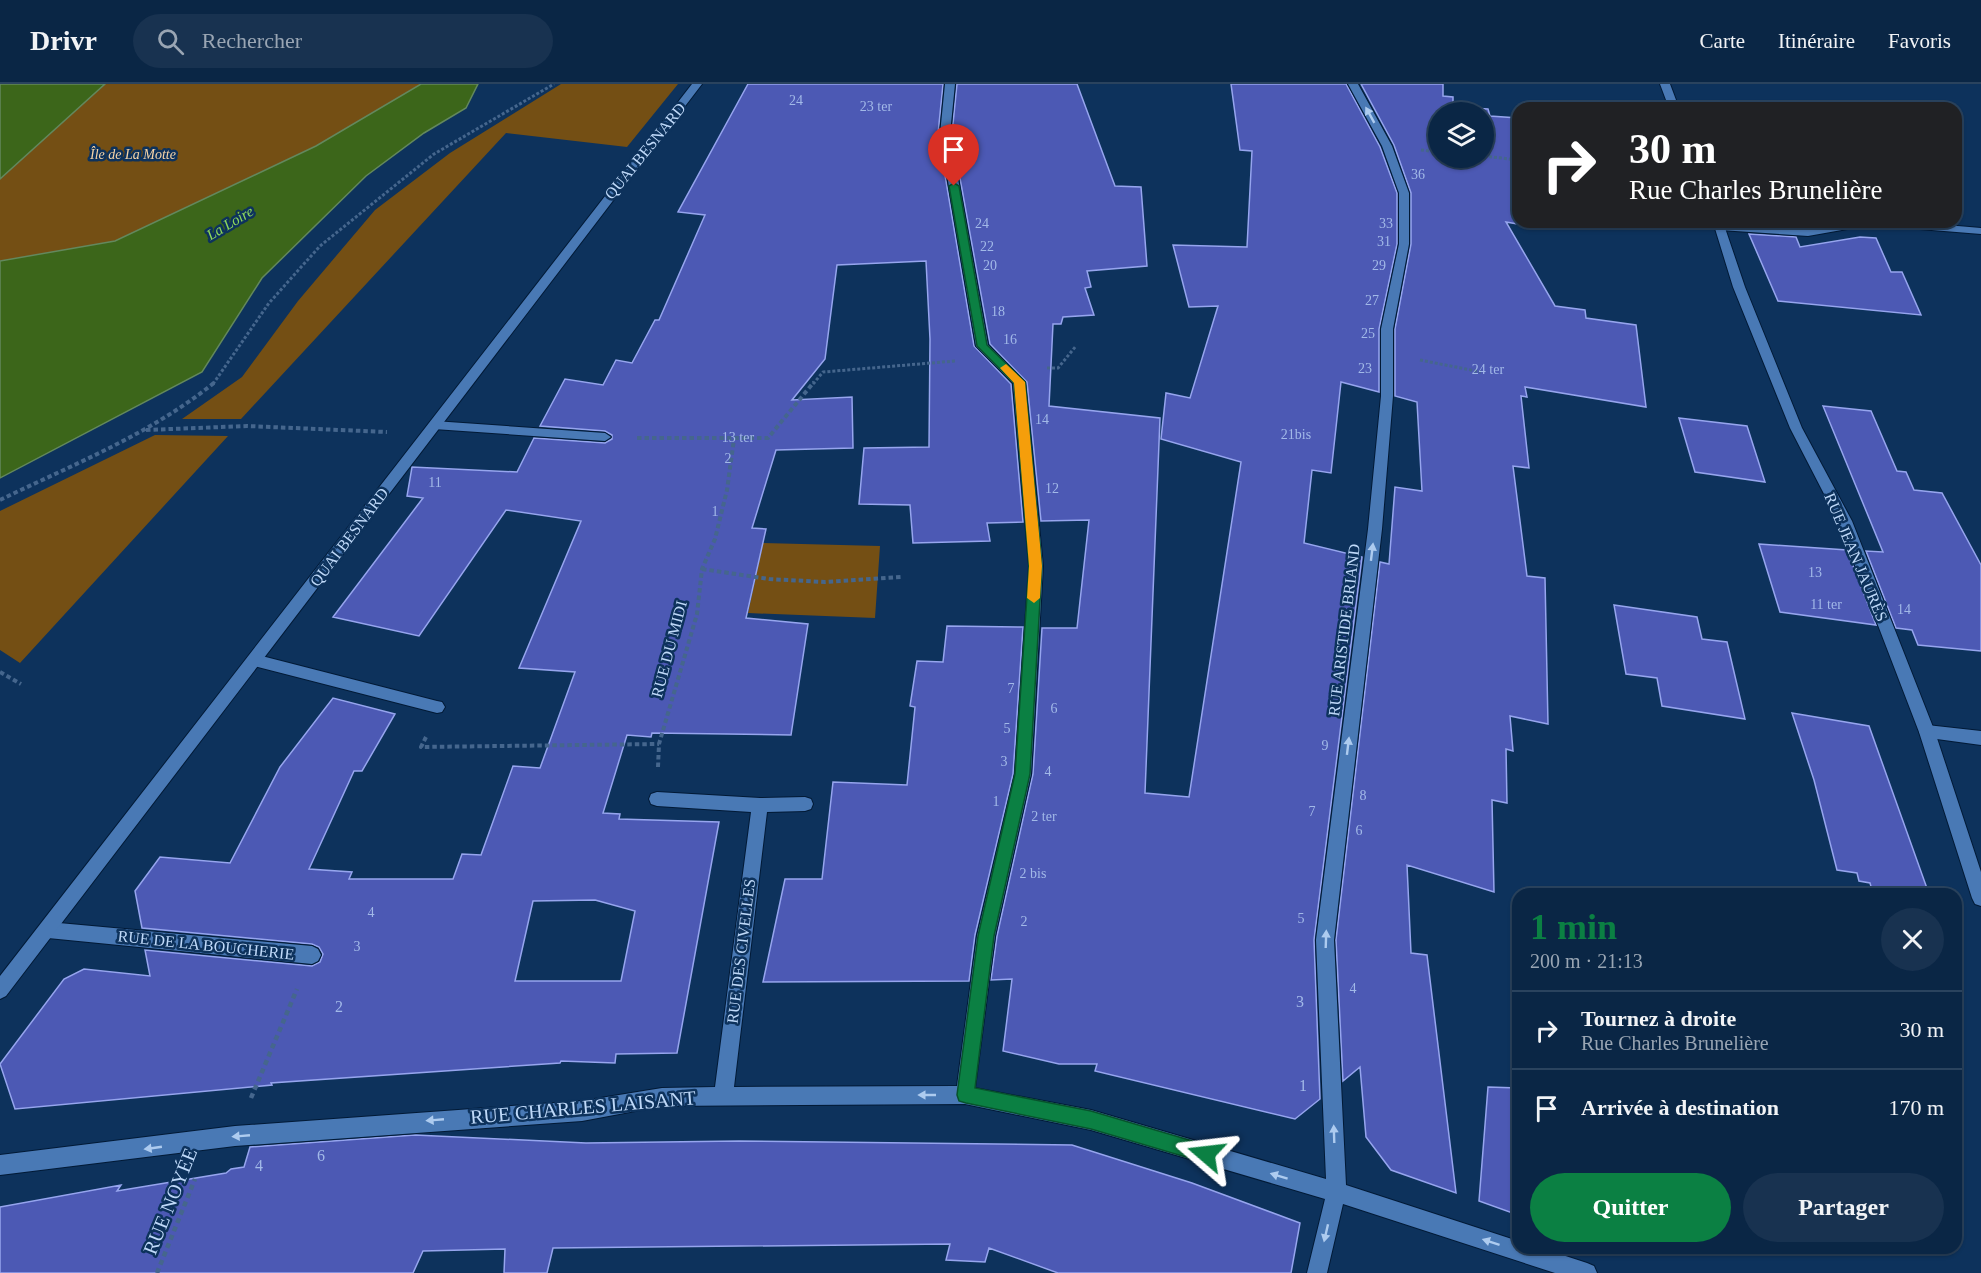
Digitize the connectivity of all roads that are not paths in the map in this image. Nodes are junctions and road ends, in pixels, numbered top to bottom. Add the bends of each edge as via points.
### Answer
1 (697, 84) edge
2 (950, 84) edge
3 (1353, 84) edge
4 (1665, 84) edge
5 (1672, 102) edge
6 (1720, 228) edge
7 (1752, 228) edge
8 (1835, 228) edge
9 (1945, 228) edge
10 (1981, 231) edge
11 (431, 429) junction
12 (605, 437) road end
13 (254, 660) junction
14 (438, 707) road end
15 (1927, 732) junction
16 (1981, 738) edge
17 (657, 799) road end
18 (805, 804) dead end
19 (760, 805) junction
20 (1981, 898) edge
21 (48, 930) junction
22 (312, 955) road end
23 (0, 990) edge
24 (966, 1095) junction
25 (723, 1097) junction
26 (0, 1165) edge
27 (1336, 1192) junction
28 (1512, 1249) edge
29 (1528, 1254) edge
30 (1317, 1273) edge
31 (1587, 1273) edge

1 - 11 street, QUAI BESNARD
2 - 24 street via 945,134 982,346 1019,382 1036,566 1023,774 986,936
27 -> 3 street, RUE ARISTIDE BRIAND via 1325,940 1375,529 1387,396 1387,329 1404,244 1404,193 1387,146
4 - 5 street
6 - 15 street, RUE JEAN JAURÈS via 1739,287 1796,428 1845,521
7 - 8 street via 1808,233
9 - 10 street
11 - 12 street
11 - 13 street, QUAI BESNARD
13 - 14 street
13 - 21 street, QUAI BESNARD
15 - 16 street
15 - 20 street, RUE JEAN JAURÈS
17 - 19 street
18 - 19 street
19 - 25 street, RUE DES CIVELLES
21 - 22 street, RUE DE LA BOUCHERIE
21 - 23 street, QUAI BESNARD
24 -> 25 street, RUE CHARLES LAISANT
27 -> 24 street, RUE CHARLES LAISANT via 1091,1120
25 -> 26 street, RUE CHARLES LAISANT via 662,1097 582,1111 235,1136
28 -> 27 street, RUE CHARLES LAISANT
27 -> 30 street, RUE ARISTIDE BRIAND
31 -> 29 street, RUE CHARLES LAISANT

